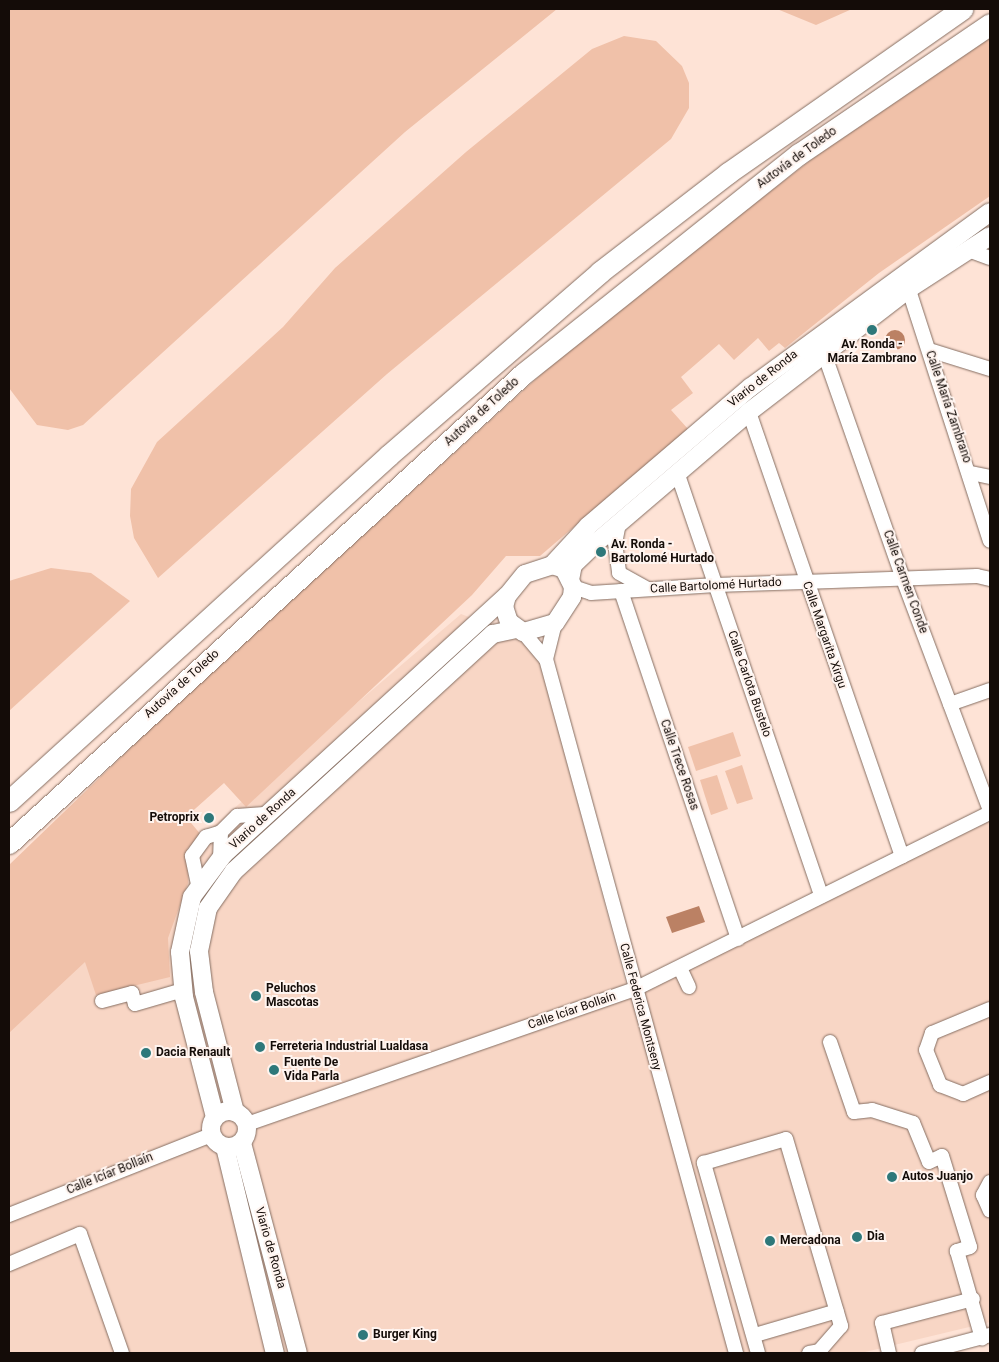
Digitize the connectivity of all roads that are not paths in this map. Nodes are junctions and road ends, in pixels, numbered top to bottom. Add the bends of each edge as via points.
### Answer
1 (962, 9) edge
2 (990, 24) edge
3 (990, 212) edge
4 (990, 236) edge
5 (968, 250) junction
6 (990, 258) edge
7 (906, 281) junction
8 (929, 350) junction
9 (824, 353) junction
10 (990, 369) edge
11 (749, 412) junction
12 (677, 472) junction
13 (971, 473) junction
14 (990, 478) edge
15 (619, 523) junction
16 (990, 542) edge
17 (552, 565) junction
18 (902, 579) junction
19 (990, 579) edge
20 (805, 582) junction
21 (572, 583) junction
22 (716, 585) junction
23 (649, 589) junction
24 (621, 591) junction
25 (591, 593) junction
26 (508, 596) junction
27 (568, 606) junction
28 (555, 623) junction
29 (520, 631) junction
30 (546, 659) junction
31 (990, 690) edge
32 (950, 704) junction
33 (9, 802) edge
34 (990, 812) edge
35 (268, 814) junction
36 (221, 832) junction
37 (9, 843) edge
38 (902, 856) junction
39 (220, 860) junction
40 (199, 889) junction
41 (821, 896) junction
42 (738, 939) junction
43 (680, 968) junction
44 (689, 988) dead end
45 (183, 990) junction
46 (635, 990) junction
47 (102, 1002) dead end
48 (990, 1009) edge
49 (830, 1042) dead end
50 (990, 1082) edge
51 (215, 1117) junction
52 (241, 1118) junction
53 (211, 1135) junction
54 (233, 1145) junction
55 (990, 1182) edge
56 (990, 1211) edge
57 (9, 1215) edge
58 (9, 1264) edge
59 (973, 1299) junction
60 (837, 1311) junction
61 (755, 1335) junction
62 (986, 1336) edge
63 (955, 1349) edge
64 (816, 1352) edge
65 (122, 1353) edge
66 (275, 1353) edge
67 (298, 1353) edge
68 (736, 1353) edge
69 (758, 1353) edge
70 (889, 1353) edge
71 (922, 1353) edge

1 - 33 highway via 728,172 600,272 389,455
2 - 37 highway, Autovía de Toledo via 799,154 523,374
3 - 7 main road, Viario de Ronda
4 - 5 main road, Viario de Ronda
5 - 6 street
5 - 7 main road, Viario de Ronda
7 - 8 street, Calle María Zambrano
7 - 9 main road, Viario de Ronda
7 - 17 main road, Viario de Ronda via 751,387 588,526
8 - 10 street
8 - 13 street, Calle María Zambrano
9 - 11 main road, Viario de Ronda
9 - 18 street, Calle Carmen Conde
11 - 12 main road, Viario de Ronda
11 - 20 street, Calle Margarita Xirgu
12 - 15 main road, Viario de Ronda
12 - 22 street, Calle Carlota Bustelo
13 - 14 street
13 - 16 street, Calle María Zambrano
15 - 21 main road, Viario de Ronda via 573,566
15 - 23 street via 614,543 619,573
17 - 21 main road via 564,569
17 - 26 main road via 524,574
18 - 19 street, Calle Bartolomé Hurtado
18 - 20 street, Calle Bartolomé Hurtado
18 - 32 street, Calle Carmen Conde
20 - 22 street, Calle Bartolomé Hurtado
20 - 38 street, Calle Margarita Xirgu
21 - 25 street, Calle Bartolomé Hurtado
21 - 27 main road
22 - 23 street, Calle Bartolomé Hurtado
22 - 41 street, Calle Carlota Bustelo
23 - 24 street, Calle Bartolomé Hurtado
24 - 25 street, Calle Bartolomé Hurtado
24 - 42 street, Calle Trece Rosas
25 - 27 street, Calle Bartolomé Hurtado
26 - 29 main road via 504,607
26 - 35 main road, Viario de Ronda
27 - 28 main road
28 - 29 main road
28 - 30 street, Calle Federica Montseny
29 - 30 street, Calle Federica Montseny
29 - 52 main road, Viario de Ronda via 493,634 234,871 208,908 199,951 204,992
30 - 46 street, Calle Federica Montseny
31 - 32 street
32 - 34 street, Calle Carmen Conde
34 - 38 street, Calle Icíar Bollaín
35 - 36 street via 237,816
35 - 39 main road, Viario de Ronda
36 - 39 street
36 - 40 street via 206,837 192,856
38 - 41 street, Calle Icíar Bollaín
39 - 40 main road, Viario de Ronda
40 - 45 main road, Viario de Ronda via 192,897 180,952
41 - 42 street, Calle Icíar Bollaín
42 - 43 street, Calle Icíar Bollaín
43 - 44 street
43 - 46 street, Calle Icíar Bollaín
45 - 47 street via 135,1004 132,994
45 - 51 main road, Viario de Ronda
46 - 52 street, Calle Icíar Bollaín
46 - 68 street, Calle Federica Montseny
48 - 50 street via 932,1033 926,1050 940,1085 963,1094
49 - 59 street via 854,1112 872,1110 913,1123 929,1162 942,1156 970,1247 957,1251
51 - 52 main road
51 - 53 main road
52 - 54 main road
53 - 54 main road
53 - 57 street, Calle Icíar Bollaín
54 - 66 main road, Viario de Ronda
54 - 67 main road, Viario de Ronda
55 - 56 street via 983,1195
58 - 65 street via 80,1234
59 - 62 street
59 - 70 street via 882,1323
60 - 61 street
60 - 61 street via 786,1138 704,1163
60 - 64 street via 841,1326
61 - 69 street
62 - 63 street
63 - 71 street

